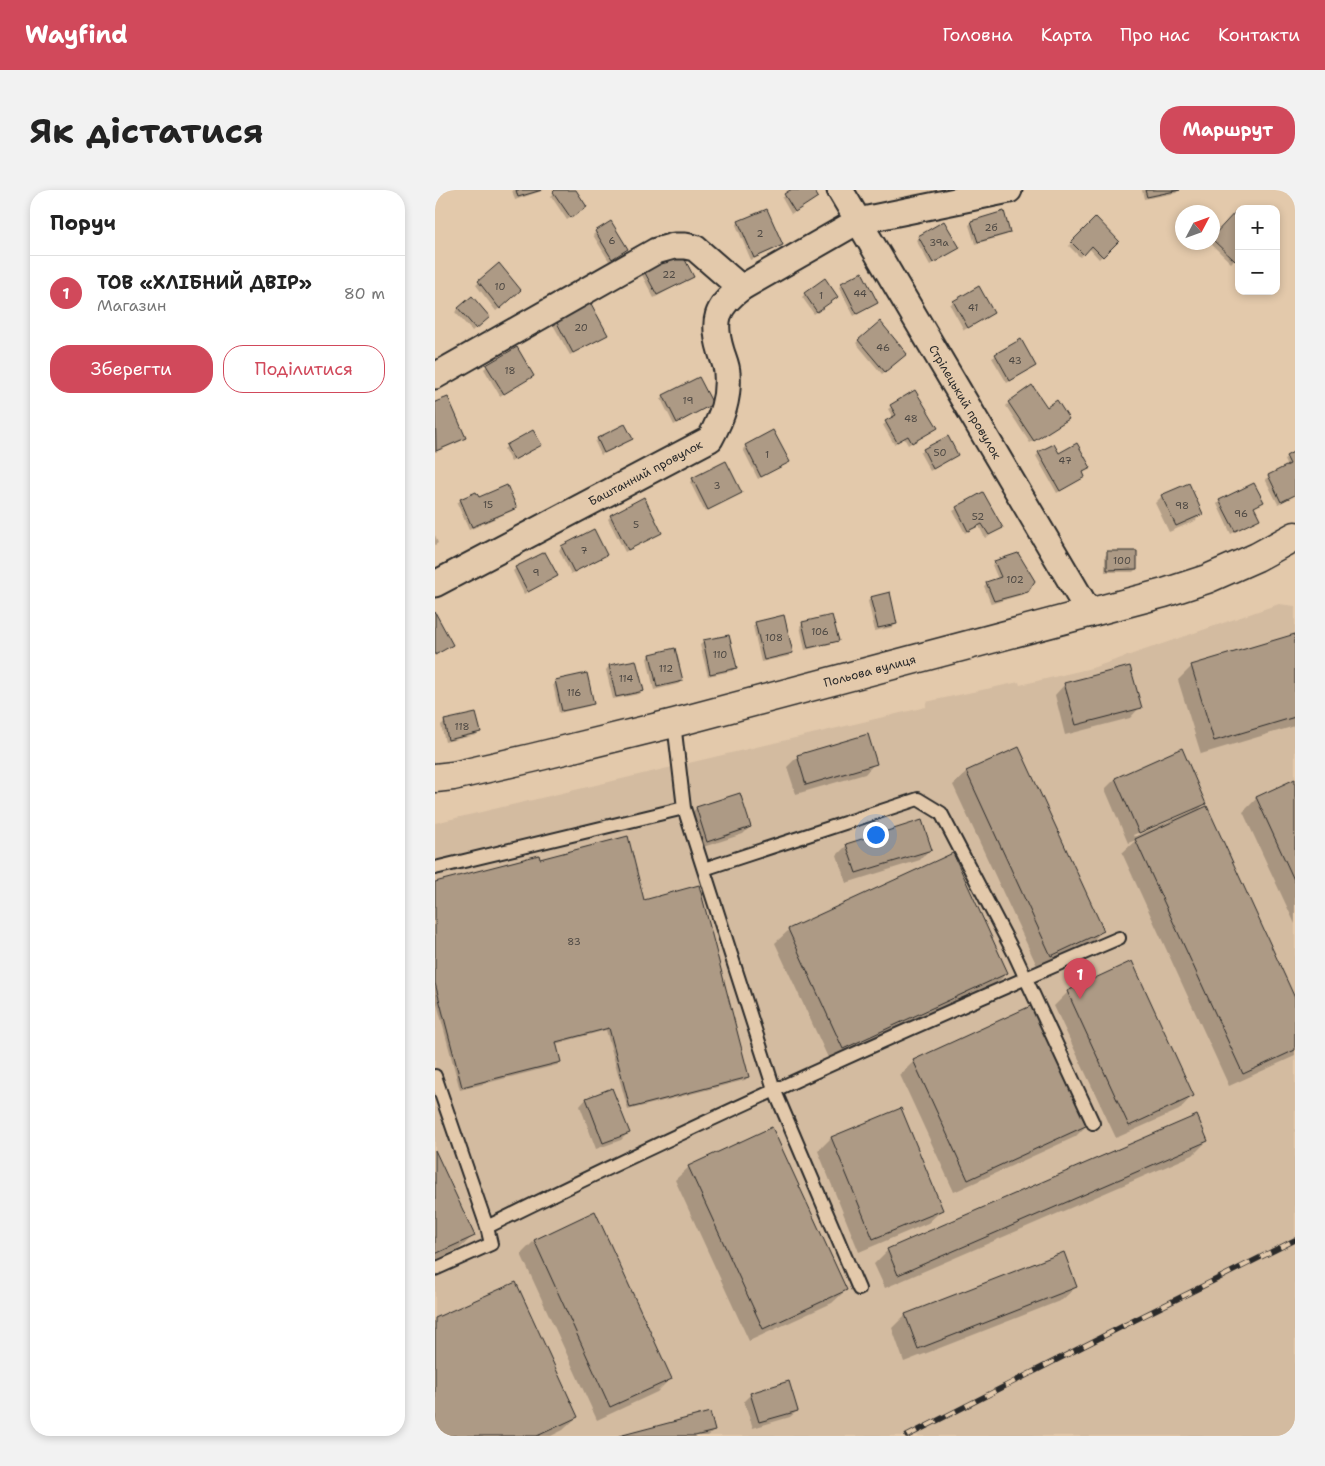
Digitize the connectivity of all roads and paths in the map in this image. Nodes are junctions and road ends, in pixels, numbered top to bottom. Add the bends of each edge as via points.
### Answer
1 (840, 190) edge
2 (1009, 190) edge
3 (858, 221) junction
4 (741, 288) junction
5 (435, 376) edge
6 (1295, 536) edge
7 (435, 584) edge
8 (1090, 614) junction
9 (674, 723) junction
10 (435, 778) edge
11 (684, 808) junction
12 (435, 868) edge
13 (704, 868) junction
14 (1119, 938) dead end
15 (1025, 978) junction
16 (435, 1076) edge
17 (775, 1089) junction
18 (1093, 1123) dead end
19 (487, 1227) junction
20 (435, 1269) edge
21 (859, 1289) dead end

1 - 3 street, Стрілецький провулок
2 - 3 street, Баштанний провулок
3 - 4 street, Баштанний провулок
3 - 8 street, Стрілецький провулок
4 - 5 street via 695,248 674,246 656,251
4 - 7 street, Баштанний провулок via 727,299 719,312 717,337 727,372 726,404 710,439
6 - 8 main road, Польова вулиця via 1207,579
8 - 9 main road, Польова вулиця
9 - 10 main road, Польова вулиця
9 - 11 lane
11 - 12 lane
11 - 13 lane
13 - 15 lane via 918,799 941,813
13 - 17 lane
14 - 15 lane
15 - 17 lane
15 - 18 lane
16 - 19 lane
17 - 19 lane
17 - 21 lane
19 - 20 lane via 491,1244

